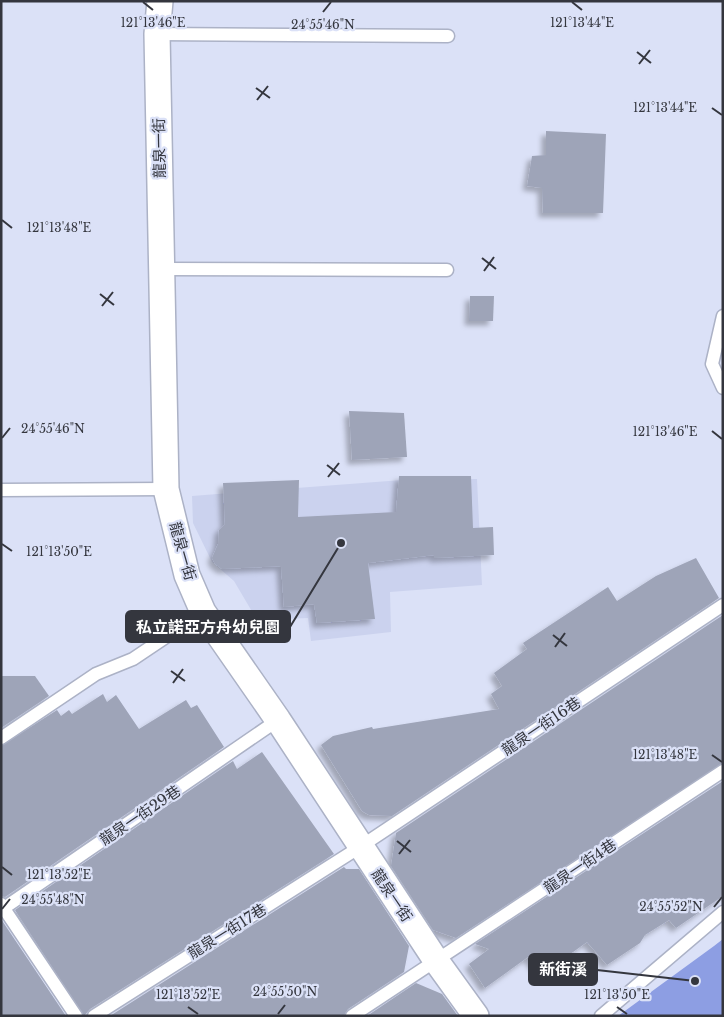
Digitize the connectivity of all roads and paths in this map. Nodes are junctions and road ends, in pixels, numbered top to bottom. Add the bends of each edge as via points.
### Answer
1 (160, 1) edge
2 (157, 34) junction
3 (448, 36) dead end
4 (162, 269) junction
5 (447, 270) dead end
6 (723, 316) edge
7 (723, 388) edge
8 (166, 489) junction
9 (1, 490) edge
10 (723, 605) edge
11 (203, 612) junction
12 (278, 720) junction
13 (1, 738) edge
14 (723, 771) edge
15 (360, 847) junction
16 (2, 907) edge
17 (723, 912) edge
18 (437, 962) junction
19 (76, 1016) edge
20 (94, 1016) edge
21 (352, 1016) edge
22 (476, 1016) edge
23 (600, 1016) edge

1 - 2 street, 龍泉一街
2 - 3 lane
2 - 4 street, 龍泉一街
4 - 5 lane
4 - 8 street, 龍泉一街
6 - 7 lane via 712,364
8 - 9 lane
8 - 11 street, 龍泉一街 via 188,575
10 - 15 lane, 龍泉一街16巷
11 - 12 street, 龍泉一街
11 - 13 lane via 133,659 96,674
12 - 15 street, 龍泉一街
12 - 16 lane, 龍泉一街29巷
14 - 18 lane, 龍泉一街4巷
15 - 18 street, 龍泉一街
15 - 20 lane, 龍泉一街17巷
16 - 19 lane
17 - 23 lane
18 - 21 lane, 龍泉一街4巷
18 - 22 street, 龍泉一街

